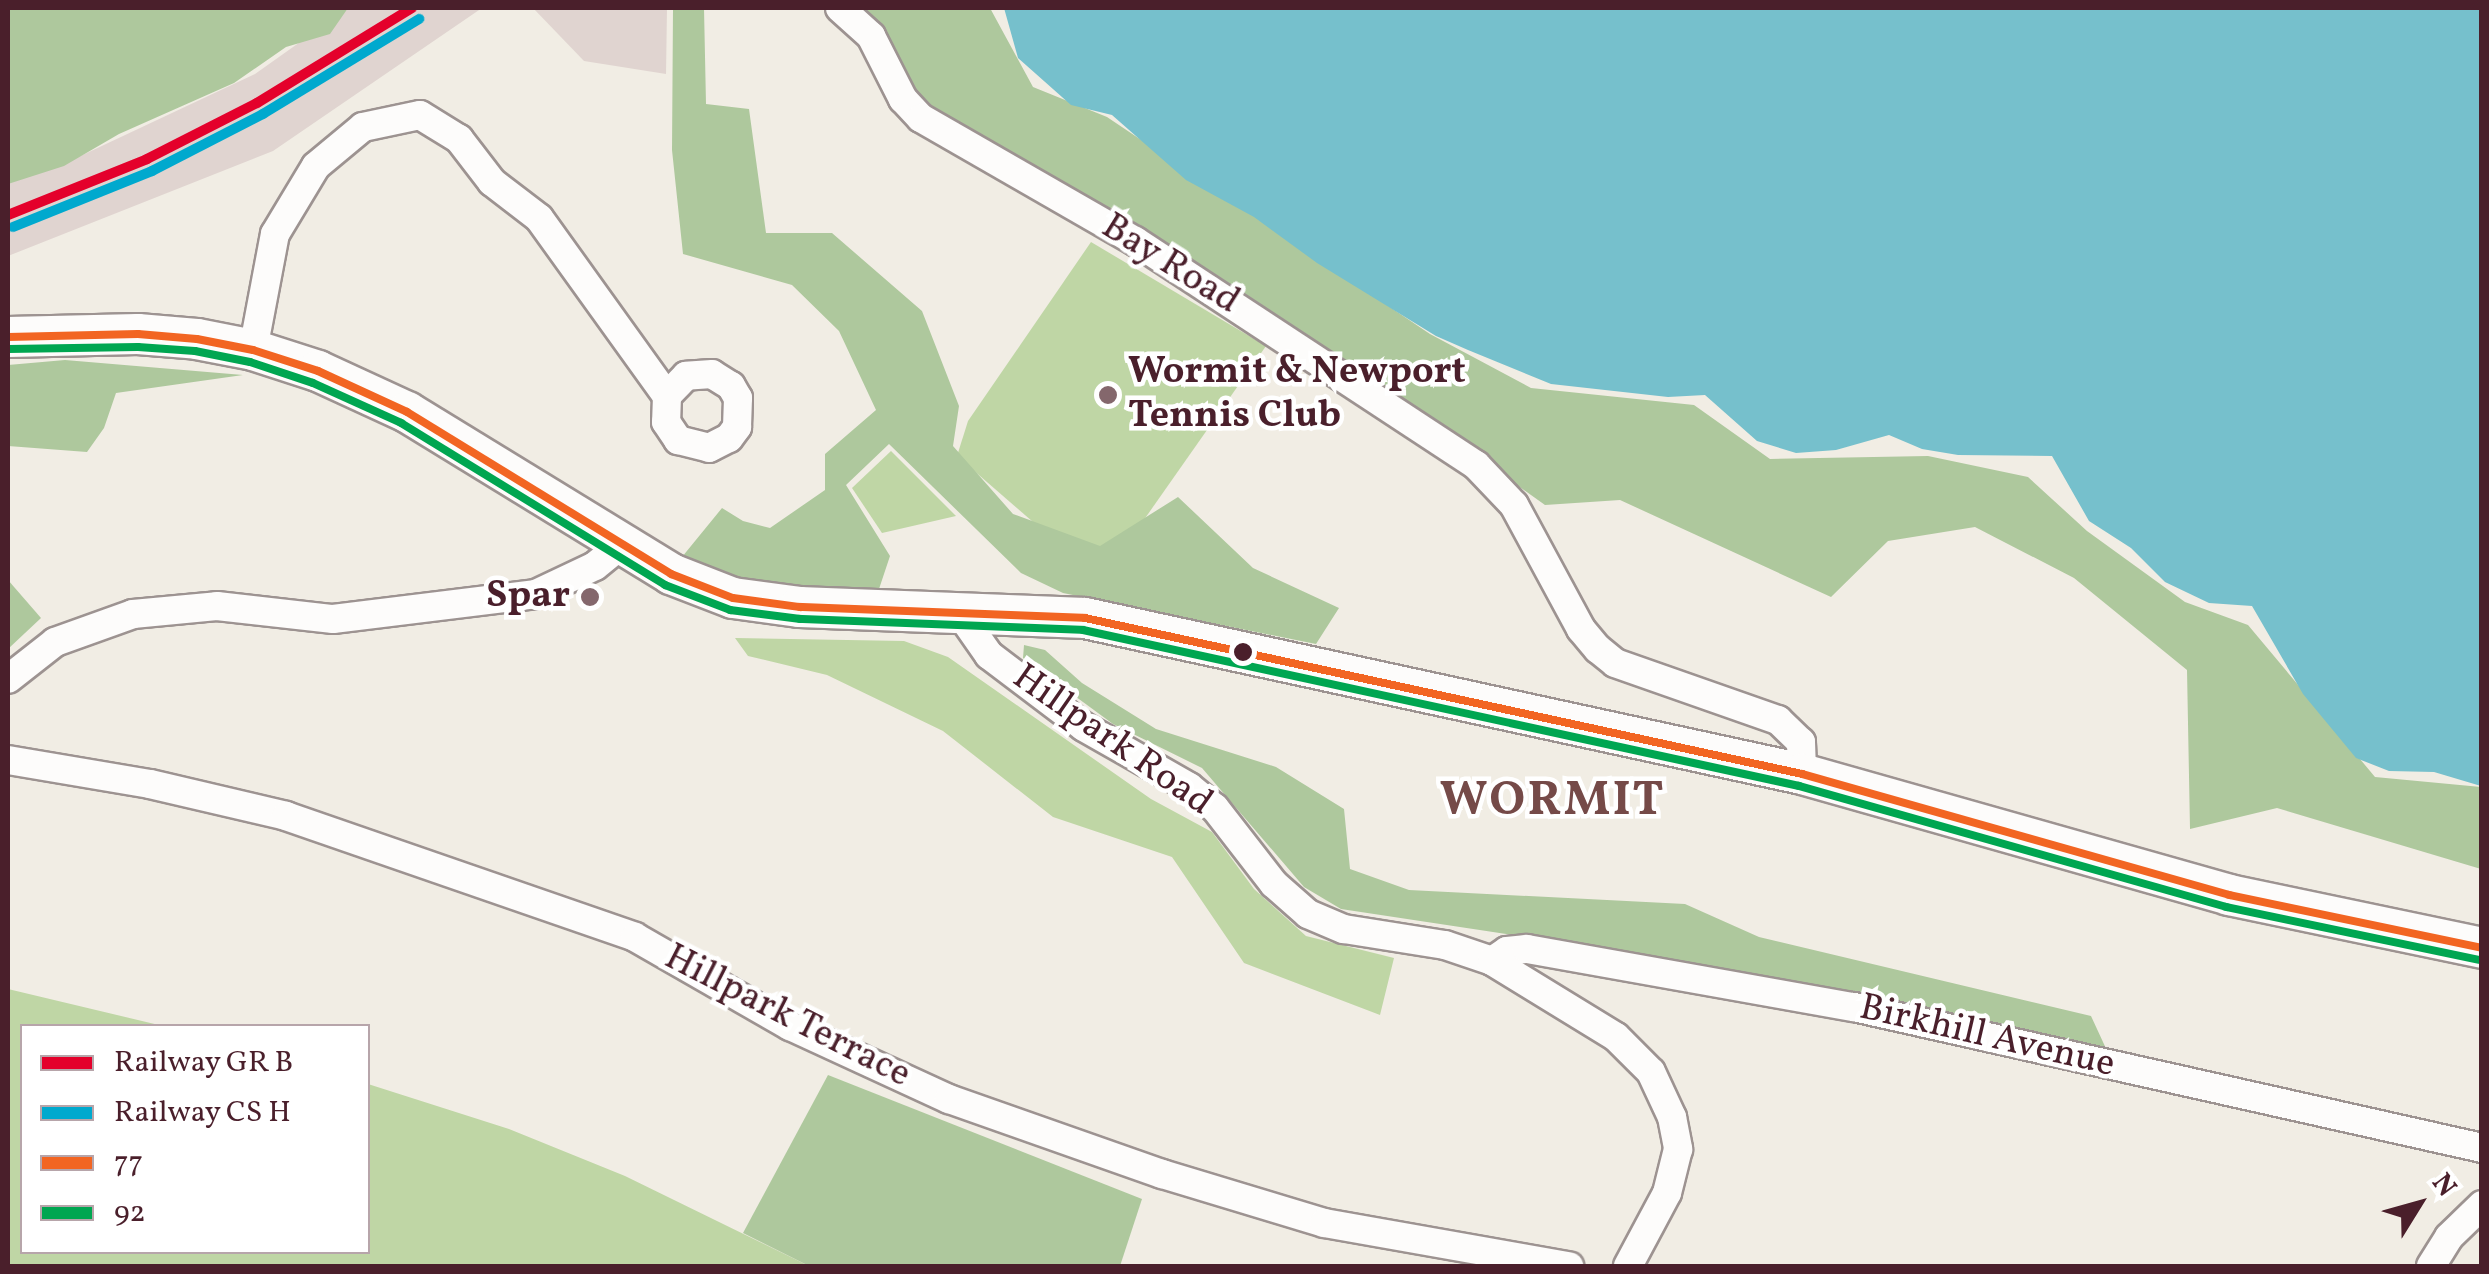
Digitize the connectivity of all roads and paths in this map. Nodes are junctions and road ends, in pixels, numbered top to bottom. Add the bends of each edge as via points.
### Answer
1 (840, 8) edge
2 (8, 337) edge
3 (253, 350) junction
4 (667, 396) dead end
5 (622, 544) junction
6 (962, 615) junction
7 (8, 678) edge
8 (8, 760) edge
9 (1802, 774) junction
10 (2482, 948) edge
11 (1492, 961) junction
12 (2482, 1148) edge
13 (2482, 1205) edge
14 (1569, 1266) edge
15 (1628, 1266) edge
16 (2431, 1266) edge

1 - 9 street, Bay Road via 871,36 903,99 921,118 1135,241 1476,465 1514,505 1598,649 1615,663 1778,720 1800,742
2 - 3 main road via 138,334
3 - 4 street via 275,234 316,166 363,127 420,116 459,139 492,182 539,218
3 - 5 main road via 408,412
5 - 6 main road via 671,574 733,598 800,608
5 - 7 street via 595,566 536,594 334,618 217,606 133,614 55,642
6 - 9 main road via 1085,618
6 - 11 street, Hillpark Road via 989,655 1084,727 1214,808 1274,884 1308,914
8 - 14 street, Hillpark Terrace via 286,816 634,937 790,1026 949,1099 1162,1174 1324,1224
9 - 10 main road via 2229,895
11 - 12 street, Birkhill Avenue via 1527,949 1854,1007
11 - 15 street, Hillpark Road via 1616,1037 1650,1072 1672,1116 1678,1150 1667,1194
13 - 16 street

